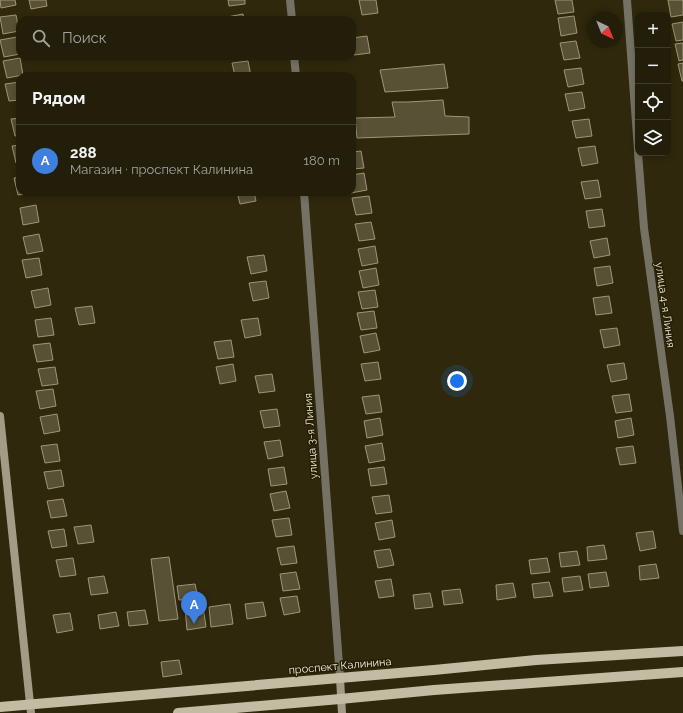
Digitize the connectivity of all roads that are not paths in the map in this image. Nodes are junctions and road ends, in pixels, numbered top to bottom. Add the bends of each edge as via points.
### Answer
1 (290, 0) edge
2 (627, 0) edge
3 (292, 16) edge
4 (294, 60) edge
5 (296, 72) edge
6 (636, 120) edge
7 (638, 156) edge
8 (304, 196) edge
9 (0, 416) edge
10 (683, 531) edge
11 (683, 651) edge
12 (683, 672) edge
13 (340, 678) junction
14 (340, 699) junction
15 (0, 708) edge
16 (31, 709) edge
17 (178, 713) edge
18 (342, 713) edge

1 - 3 street
2 - 6 street
4 - 5 street
7 - 10 street, улица 4-я Линия via 644,228
8 - 13 street, улица 3-я Линия
9 - 16 street
11 - 13 main road, проспект Калинина via 536,660
12 - 14 main road
13 - 14 street
13 - 16 main road, проспект Калинина
14 - 17 main road
14 - 18 street
15 - 16 main road, проспект Калинина

